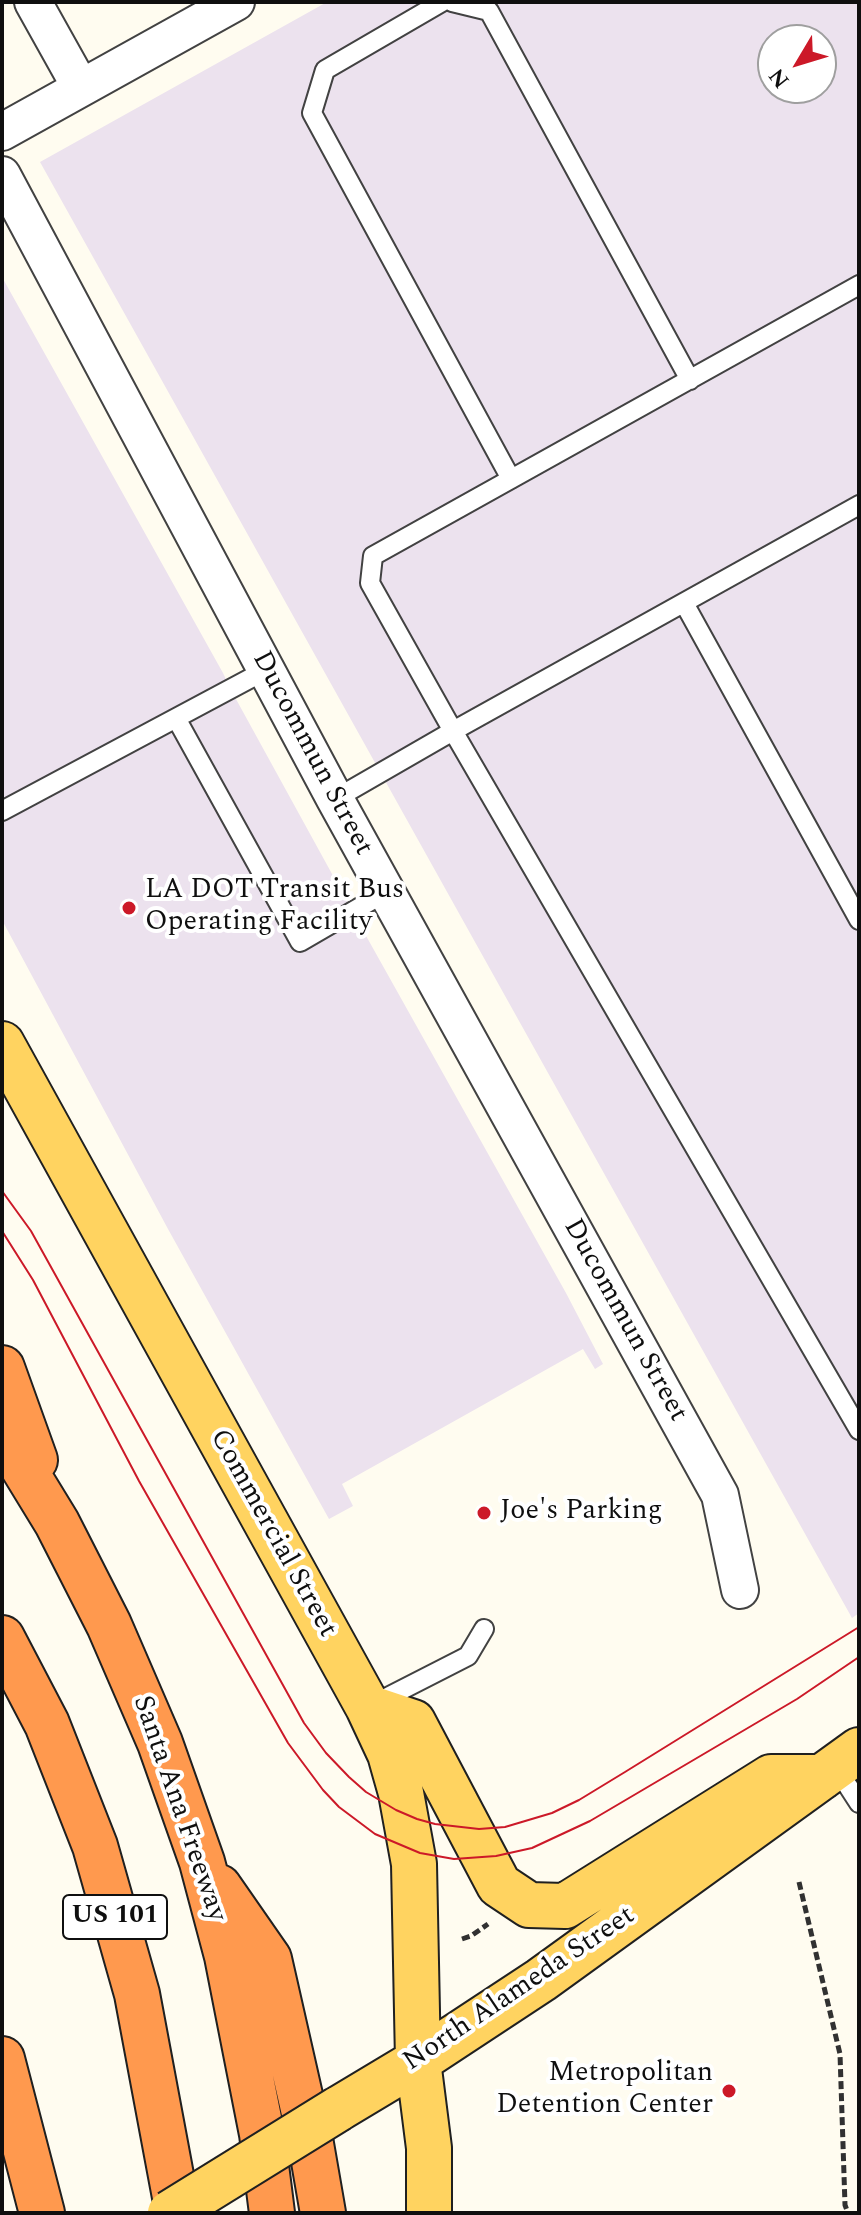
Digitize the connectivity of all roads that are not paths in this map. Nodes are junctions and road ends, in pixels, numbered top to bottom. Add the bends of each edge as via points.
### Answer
1 (33, 2) edge
2 (236, 2) edge
3 (442, 2) edge
4 (452, 2) edge
5 (81, 88) junction
6 (2, 132) edge
7 (2, 175) edge
8 (859, 285) edge
9 (690, 380) junction
10 (511, 479) junction
11 (859, 505) edge
12 (684, 603) junction
13 (266, 670) junction
14 (176, 718) junction
15 (453, 731) junction
16 (335, 799) junction
17 (2, 811) edge
18 (386, 892) junction
19 (859, 920) edge
20 (2, 1044) edge
21 (2, 1368) edge
22 (859, 1430) edge
23 (2, 1433) edge
24 (57, 1523) junction
25 (740, 1590) dead end
26 (484, 1629) dead end
27 (2, 1638) edge
28 (368, 1707) junction
29 (839, 1764) edge
30 (859, 1803) edge
31 (202, 1862) junction
32 (2, 2059) edge
33 (418, 2061) junction
34 (42, 2213) edge
35 (170, 2213) edge
36 (178, 2213) edge
37 (272, 2213) edge
38 (323, 2213) edge
39 (429, 2213) edge

1 - 5 street
2 - 5 street
3 - 10 lane via 325,70 312,113
4 - 9 lane via 489,11
5 - 6 street
7 - 13 street, Ducommun Street
8 - 9 lane
9 - 10 lane
10 - 15 lane via 373,556 370,583
11 - 12 lane
12 - 15 lane
12 - 19 lane
13 - 14 lane
13 - 16 street, Ducommun Street
14 - 17 lane
14 - 18 lane via 300,942
15 - 16 lane
15 - 22 lane
16 - 18 street, Ducommun Street
18 - 25 street, Ducommun Street via 720,1495
20 - 28 main road, Commercial Street
21 - 24 highway
23 - 24 highway, Santa Ana Freeway
24 - 31 highway, Santa Ana Freeway via 160,1743
26 - 28 lane via 468,1656
27 - 36 highway, US 101 via 47,1724 95,1846 137,1994
28 - 29 main road via 413,1722 499,1885 529,1905 565,1906 771,1777
28 - 33 main road, Commercial Street via 390,1754 414,1864
29 - 30 lane
29 - 33 main road, North Alameda Street via 541,1980
31 - 37 highway, Santa Ana Freeway via 227,1956
31 - 38 highway via 269,1959
32 - 34 highway
33 - 35 main road, North Alameda Street, bridge
33 - 39 main road, Commercial Street via 429,2148

